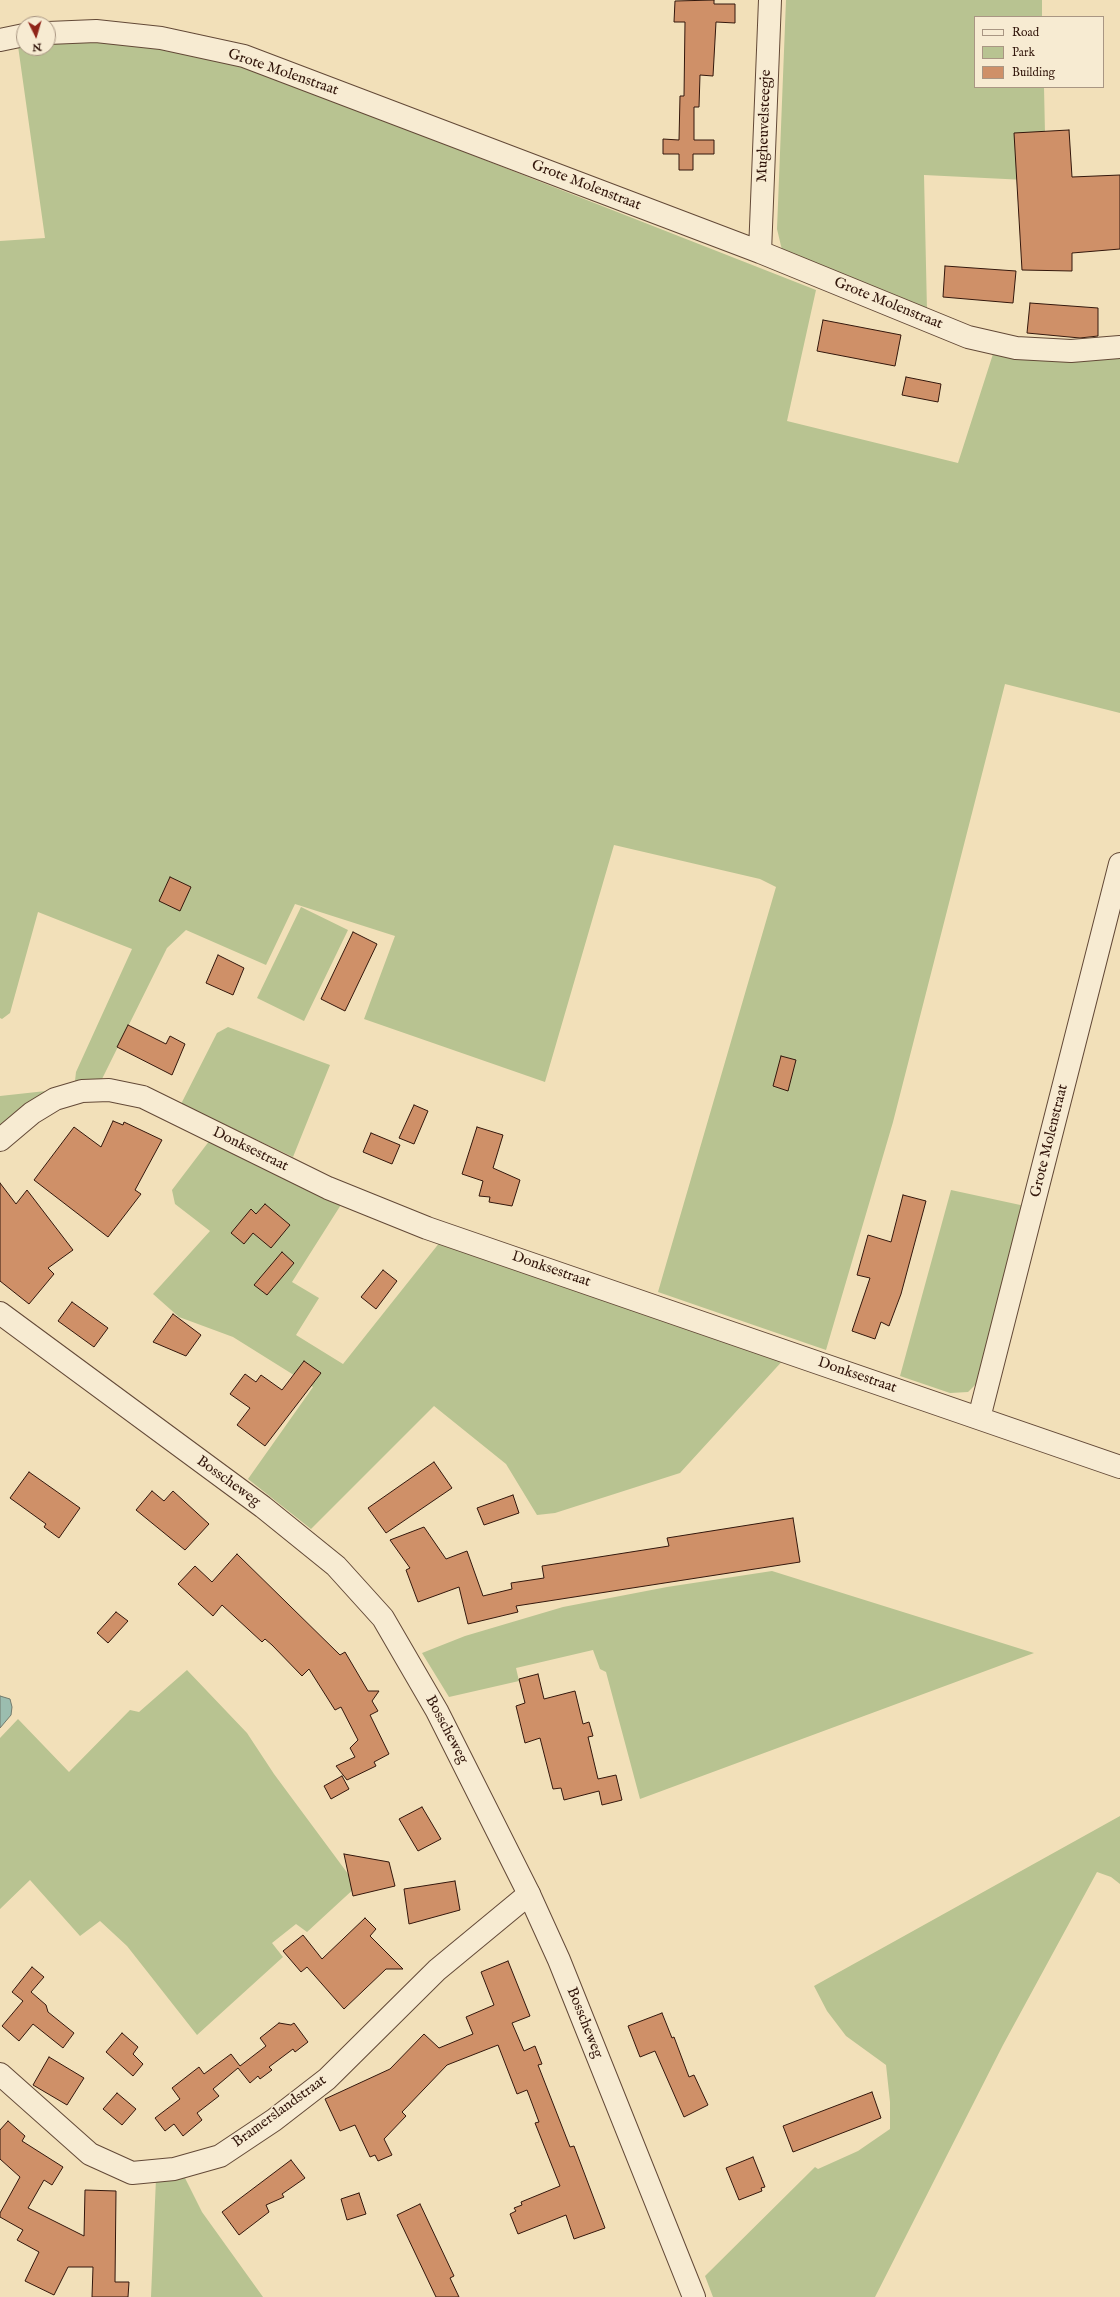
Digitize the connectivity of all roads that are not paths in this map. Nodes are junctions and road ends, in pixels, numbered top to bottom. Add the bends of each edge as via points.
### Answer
1 (770, 0) edge
2 (56, 33) edge
3 (16, 37) edge
4 (0, 40) edge
5 (760, 252) junction
6 (1120, 347) edge
7 (1120, 864) edge
8 (0, 1140) edge
9 (0, 1313) edge
10 (979, 1418) junction
11 (1120, 1467) edge
12 (529, 1894) junction
13 (0, 2074) edge
14 (694, 2297) edge

1 - 5 street, Mugheuvelsteegje
2 - 5 street, Grote Molenstraat via 96,31 161,38 244,56
3 - 4 street
5 - 6 street, Grote Molenstraat via 968,337 1016,348 1071,351
7 - 10 street, Grote Molenstraat
8 - 10 street, Donksestraat via 32,1113 55,1099 82,1091 109,1090 143,1097 328,1188 427,1228
9 - 12 street, Bosscheweg via 263,1507 342,1572 383,1618 437,1711
10 - 11 street, Donksestraat
12 - 13 street, Bramerslandstraat via 437,1970 327,2078 274,2120 220,2156 174,2169 132,2173 90,2154
12 - 14 street, Bosscheweg via 559,1960

